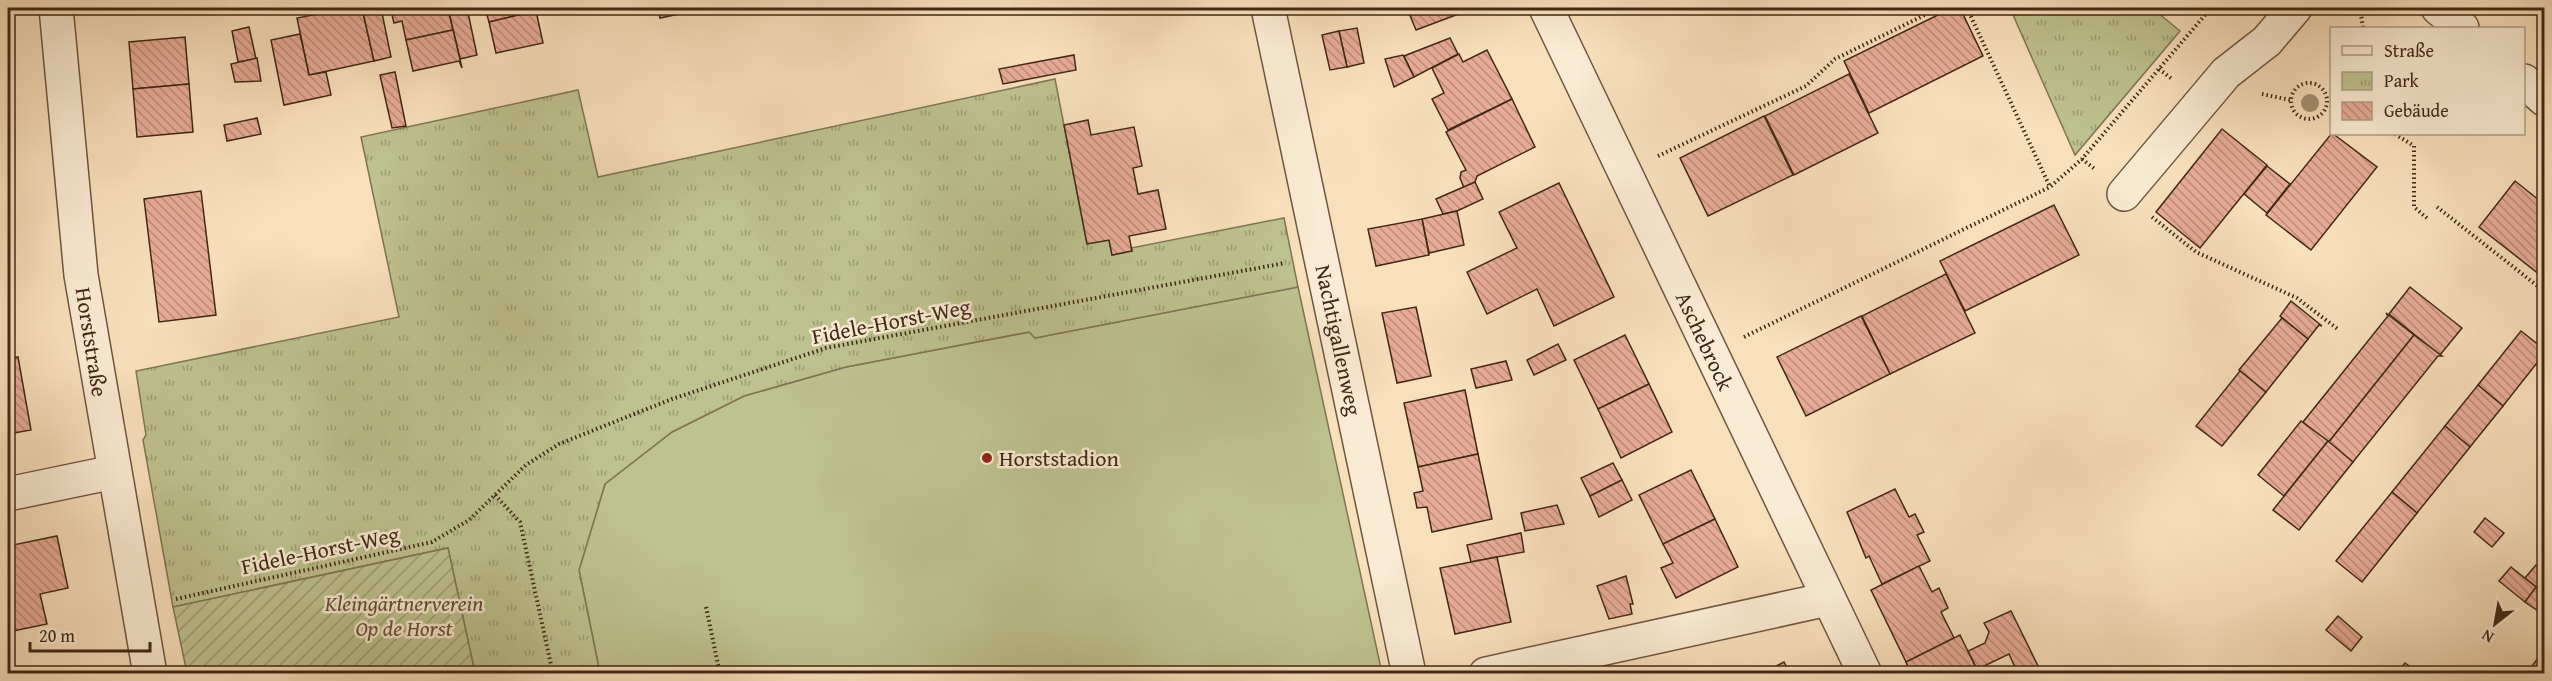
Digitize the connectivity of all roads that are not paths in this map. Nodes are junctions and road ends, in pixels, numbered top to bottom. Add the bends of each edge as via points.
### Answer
1 (56, 8) edge
2 (1268, 8) edge
3 (1546, 8) edge
4 (2295, 8) edge
5 (2438, 8) edge
6 (2461, 27) edge
7 (2525, 83) edge
8 (2544, 99) edge
9 (2124, 194) road end
10 (114, 472) junction
11 (8, 494) edge
12 (1828, 599) junction
13 (150, 674) edge
14 (1409, 674) edge
15 (1486, 674) edge
16 (1865, 674) edge

1 - 10 street, Horststraße via 81,275
2 - 14 street, Nachtigallenweg
3 - 12 street, Aschebrock
4 - 9 street via 2267,41 2226,73
5 - 6 street
7 - 8 street
10 - 11 street
10 - 13 street, Horststraße
12 - 15 street
12 - 16 street, Aschebrock

